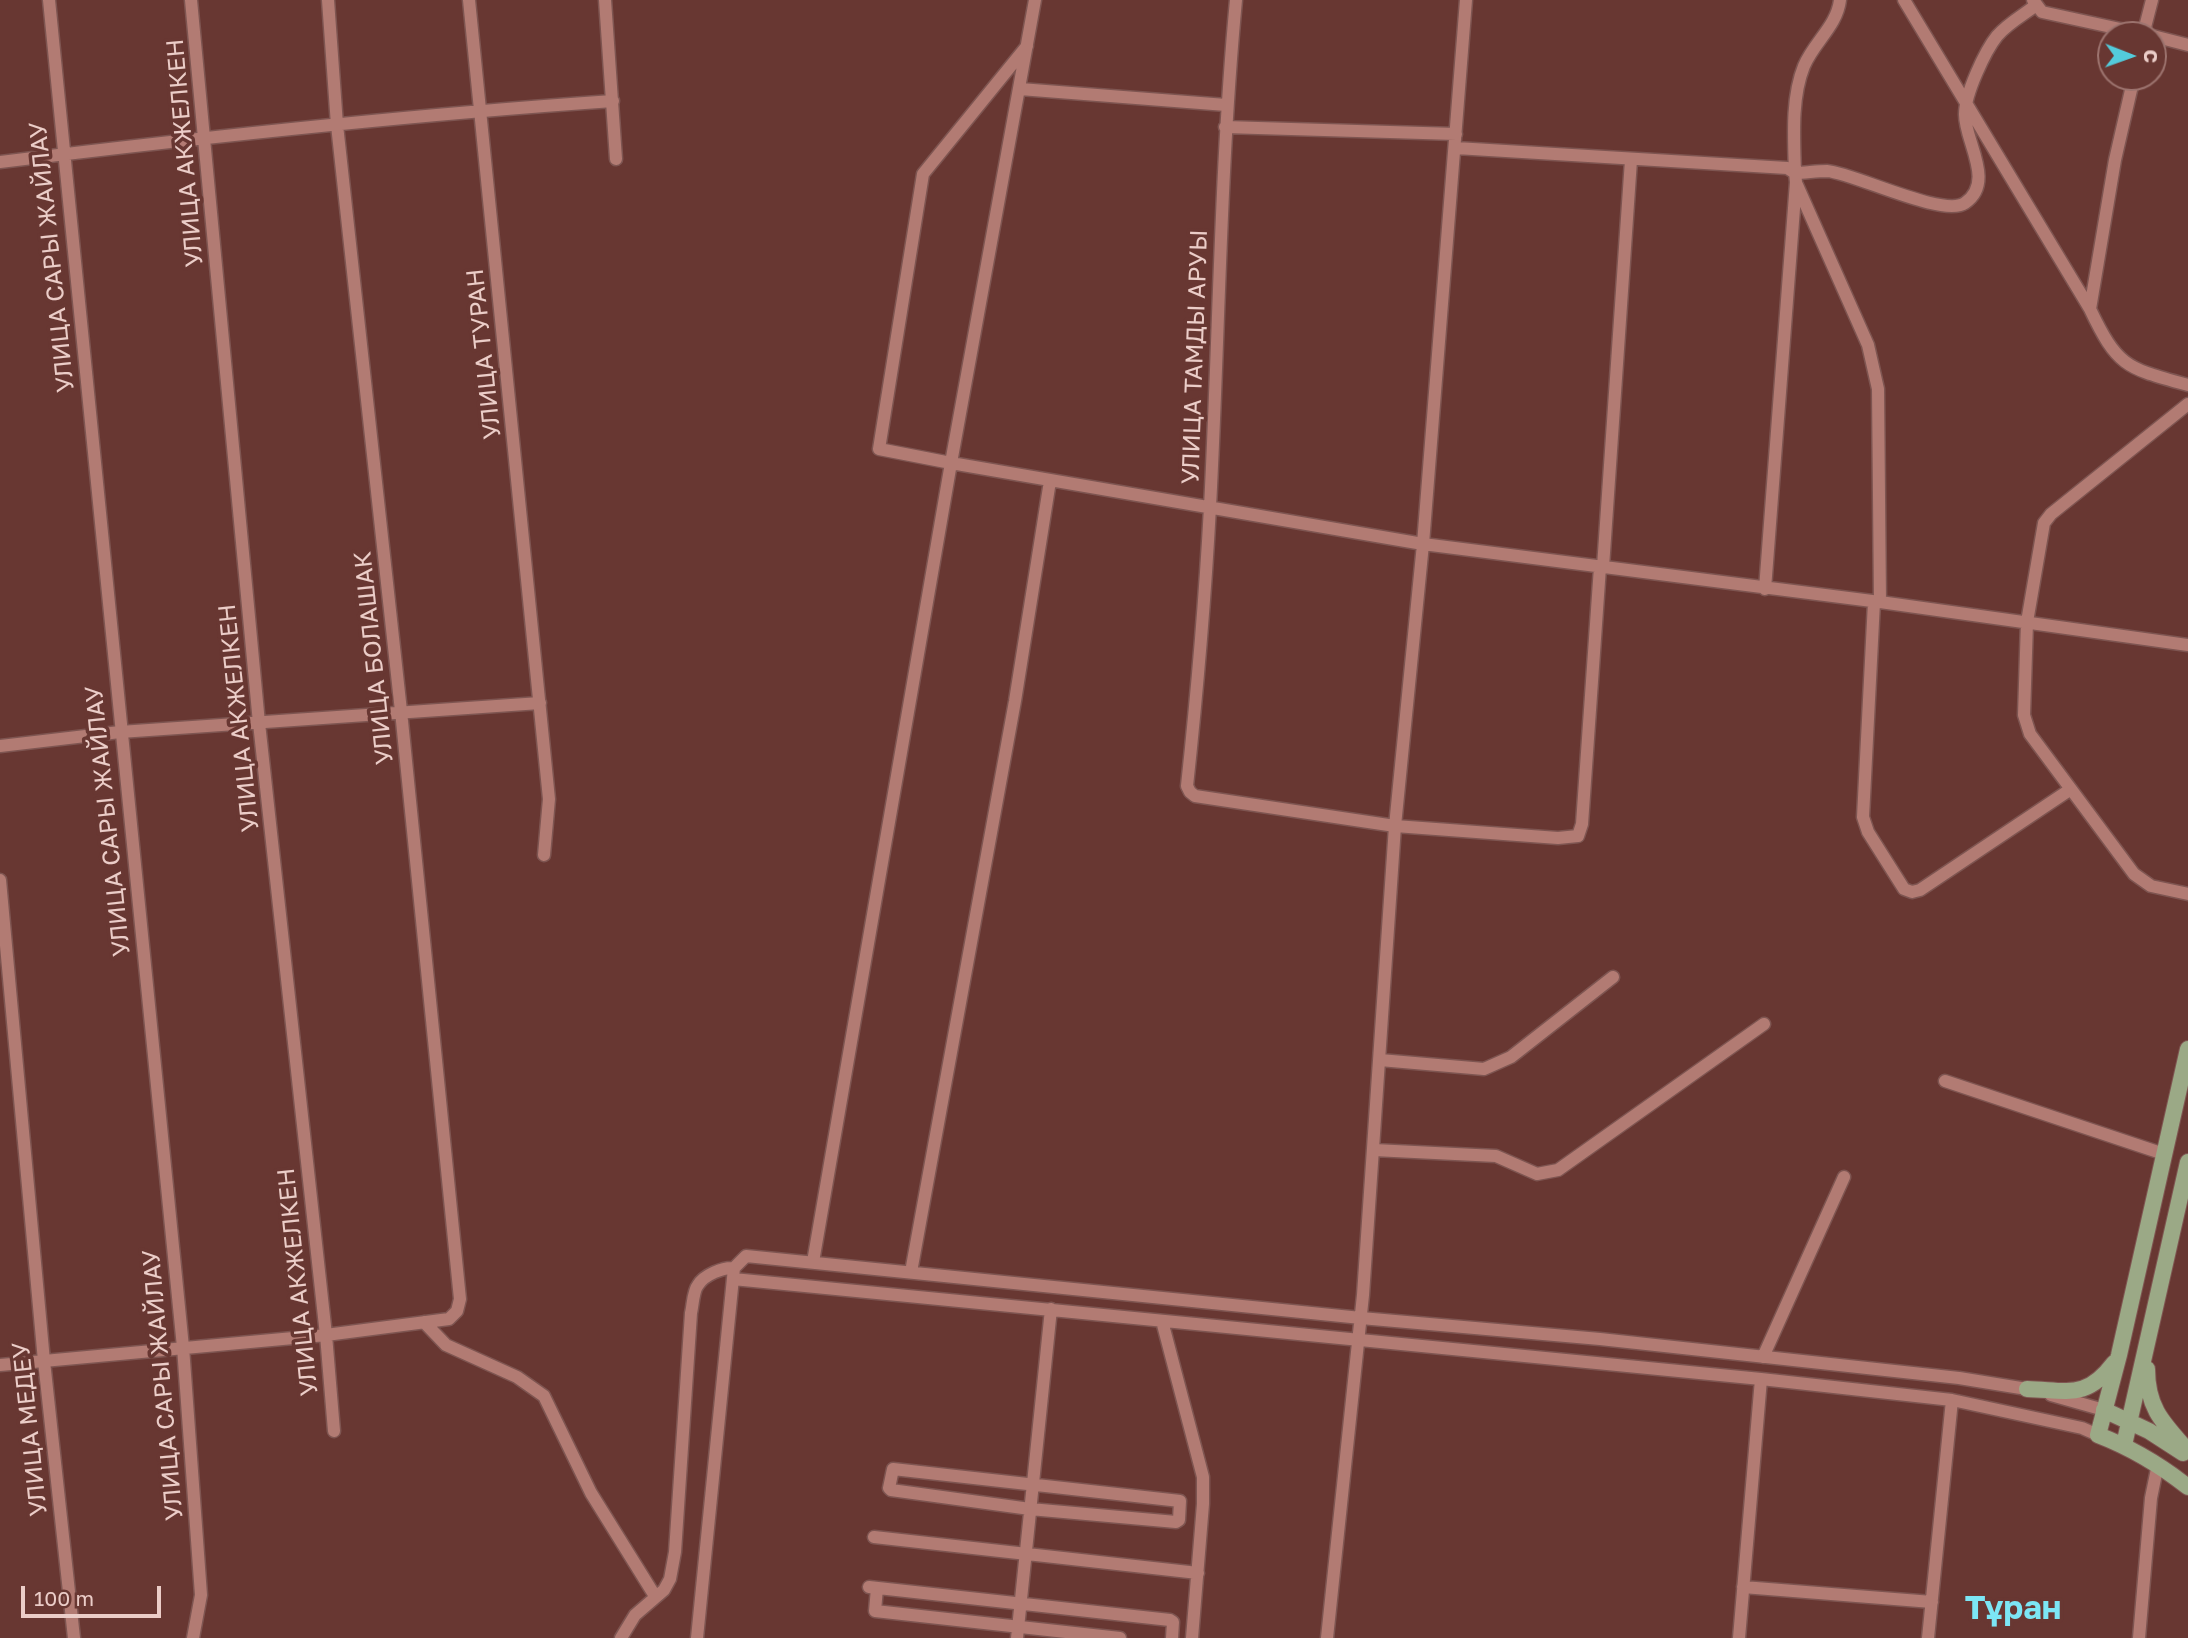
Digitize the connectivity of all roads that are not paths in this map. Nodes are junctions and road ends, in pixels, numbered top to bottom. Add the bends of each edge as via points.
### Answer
1 (49, 0) edge
2 (191, 0) edge
3 (327, 0) edge
4 (469, 0) edge
5 (605, 0) edge
6 (1035, 0) edge
7 (1236, 0) edge
8 (1466, 0) edge
9 (1840, 0) edge
10 (1905, 0) edge
11 (2152, 0) edge
12 (2034, 3) edge
13 (2149, 21) edge
14 (2097, 24) edge
15 (2167, 40) edge
16 (2188, 45) edge
17 (1027, 46) junction
18 (1020, 89) junction
19 (2131, 91) edge
20 (613, 101) junction
21 (1967, 104) junction
22 (1226, 105) junction
23 (480, 110) junction
24 (337, 125) junction
25 (1226, 127) junction
26 (1456, 134) junction
27 (205, 137) junction
28 (1456, 148) junction
29 (63, 155) junction
30 (616, 159) dead end
31 (1631, 160) junction
32 (0, 162) edge
33 (1796, 178) junction
34 (2090, 309) junction
35 (2188, 385) edge
36 (2188, 404) edge
37 (951, 463) junction
38 (1050, 481) junction
39 (1210, 508) junction
40 (1423, 544) junction
41 (1602, 567) junction
42 (1765, 589) junction
43 (1877, 602) junction
44 (2027, 622) junction
45 (2188, 645) edge
46 (540, 703) junction
47 (401, 711) junction
48 (259, 723) junction
49 (120, 732) junction
50 (0, 746) edge
51 (2071, 789) junction
52 (1395, 826) junction
53 (544, 855) dead end
54 (0, 880) edge
55 (2188, 894) edge
56 (1613, 977) dead end
57 (1764, 1024) dead end
58 (2188, 1049) edge
59 (1380, 1060) junction
60 (1945, 1082) dead end
61 (1374, 1150) junction
62 (2164, 1154) junction
63 (2188, 1162) edge
64 (1843, 1177) dead end
65 (813, 1262) junction
66 (911, 1272) junction
67 (734, 1273) junction
68 (1363, 1295) junction
69 (1051, 1309) junction
70 (1340, 1316) junction
71 (1361, 1318) junction
72 (1383, 1320) junction
73 (1162, 1321) junction
74 (424, 1322) junction
75 (326, 1335) junction
76 (2149, 1339) junction
77 (1359, 1341) junction
78 (183, 1347) junction
79 (2119, 1355) junction
80 (1763, 1357) junction
81 (44, 1361) junction
82 (0, 1365) edge
83 (1761, 1378) junction
84 (2027, 1388) junction
85 (1952, 1400) junction
86 (2105, 1410) junction
87 (2129, 1421) junction
88 (334, 1431) dead end
89 (2098, 1435) junction
90 (2124, 1445) junction
91 (2188, 1451) edge
92 (2188, 1457) edge
93 (2158, 1464) junction
94 (1032, 1486) junction
95 (2188, 1487) edge
96 (1030, 1509) junction
97 (874, 1537) dead end
98 (1025, 1554) junction
99 (1198, 1573) junction
100 (1744, 1587) junction
101 (655, 1596) junction
102 (1932, 1602) junction
103 (1021, 1603) junction
104 (1017, 1632) edge
105 (74, 1638) edge
106 (193, 1638) edge
107 (621, 1638) edge
108 (697, 1638) edge
109 (1120, 1638) edge
110 (1172, 1638) edge
111 (1192, 1638) edge
112 (1328, 1638) edge
113 (1739, 1638) edge
114 (1928, 1638) edge
115 (2139, 1638) edge

1 - 29 street, УЛИЦА САРЫ ЖАЙЛАУ
2 - 27 street, УЛИЦА АКЖЕЛКЕН
3 - 24 street, УЛИЦА БОЛАШАК
4 - 23 street, УЛИЦА ТУРАН
5 - 20 street
6 - 17 street
7 - 22 street, УЛИЦА ТАМДЫ АРУЫ
8 - 26 street
9 - 33 street via 1838,13 1798,83
10 - 21 street
11 - 13 street
12 - 14 street via 2042,12
12 - 21 street via 1998,35 1981,64
15 - 16 street
17 - 18 street
17 - 37 street via 923,174 879,449
18 - 22 street
18 - 37 street
19 - 34 street
20 - 23 street
20 - 30 street
21 - 33 street via 1966,125 1978,170 1966,203 1955,207 1924,201 1828,171
21 - 34 street
22 - 25 street, УЛИЦА ТАМДЫ АРУЫ
23 - 24 street
23 - 46 street, УЛИЦА ТУРАН
24 - 27 street
24 - 47 street, УЛИЦА БОЛАШАК
25 - 26 street
25 - 39 street, УЛИЦА ТАМДЫ АРУЫ
26 - 28 street
27 - 29 street
27 - 48 street, УЛИЦА АКЖЕЛКЕН
28 - 31 street
28 - 40 street
29 - 32 street
29 - 49 street, УЛИЦА САРЫ ЖАЙЛАУ
31 - 33 street via 1787,168
31 - 41 street
33 - 42 street
33 - 43 street via 1874,362 1878,389
34 - 35 street via 2104,340 2122,361 2140,372
36 - 44 street via 2044,523
37 - 38 street
37 - 65 street
38 - 39 street
38 - 66 street via 1016,701
39 - 40 street
39 - 52 street, УЛИЦА ТАМДЫ АРУЫ via 1189,792
40 - 41 street
40 - 52 street
41 - 42 street
41 - 52 street, УЛИЦА ТАМДЫ АРУЫ via 1578,836
42 - 43 street
43 - 44 street
43 - 51 street via 1863,817 1903,889 1920,890
44 - 45 street
44 - 51 street via 2026,724
46 - 47 street
46 - 53 street, УЛИЦА ТУРАН via 548,799
47 - 48 street
47 - 74 street, УЛИЦА БОЛАШАК via 460,1299 449,1319
48 - 49 street
48 - 75 street, УЛИЦА АКЖЕЛКЕН
49 - 50 street
49 - 78 street, УЛИЦА САРЫ ЖАЙЛАУ
51 - 55 street via 2134,874 2151,886
52 - 59 street
54 - 81 street, УЛИЦА МЕДЕУ
56 - 59 street via 1499,1064 1484,1069
57 - 61 street via 1549,1173 1537,1174 1496,1156
58 - 62 main road
59 - 61 street
60 - 62 street
61 - 68 street
62 - 79 main road
63 - 76 main road
64 - 80 street
65 - 66 street
65 - 67 street via 746,1256
66 - 70 street
67 - 69 street
67 - 101 street via 726,1268 698,1285 691,1313 674,1552 670,1579
67 - 108 street
68 - 70 street via 1351,1311
68 - 71 street
68 - 72 street via 1368,1309
69 - 73 street
69 - 94 street
70 - 71 street
71 - 72 street
71 - 77 street
72 - 80 street
73 - 77 street
73 - 99 street via 1203,1477
74 - 75 street
74 - 101 street via 446,1345 517,1377 544,1396 591,1493
75 - 78 street
75 - 88 street, УЛИЦА АКЖЕЛКЕН
76 - 87 main road
76 - 91 main road via 2150,1399 2159,1419
77 - 83 street
77 - 112 street
78 - 81 street
78 - 106 street, УЛИЦА САРЫ ЖАЙЛАУ via 201,1595
79 - 84 main road via 2094,1385 2077,1391
79 - 86 main road
80 - 84 street
81 - 82 street
81 - 105 street, УЛИЦА МЕДЕУ
83 - 85 street
83 - 100 street
84 - 86 street
85 - 89 street
85 - 102 street
86 - 87 main road
86 - 89 main road
87 - 90 main road
87 - 92 main road
89 - 90 main road
90 - 93 main road
93 - 95 main road
93 - 115 street
94 - 96 street
94 - 96 street via 891,1470 891,1490
94 - 96 street via 1181,1502 1176,1522
96 - 98 street
97 - 98 street
98 - 99 street
98 - 103 street
99 - 111 street
100 - 102 street
100 - 113 street
101 - 107 street via 635,1615
102 - 114 street
103 - 104 street
103 - 104 street via 873,1588 875,1611
103 - 110 street via 1170,1620
104 - 109 street

